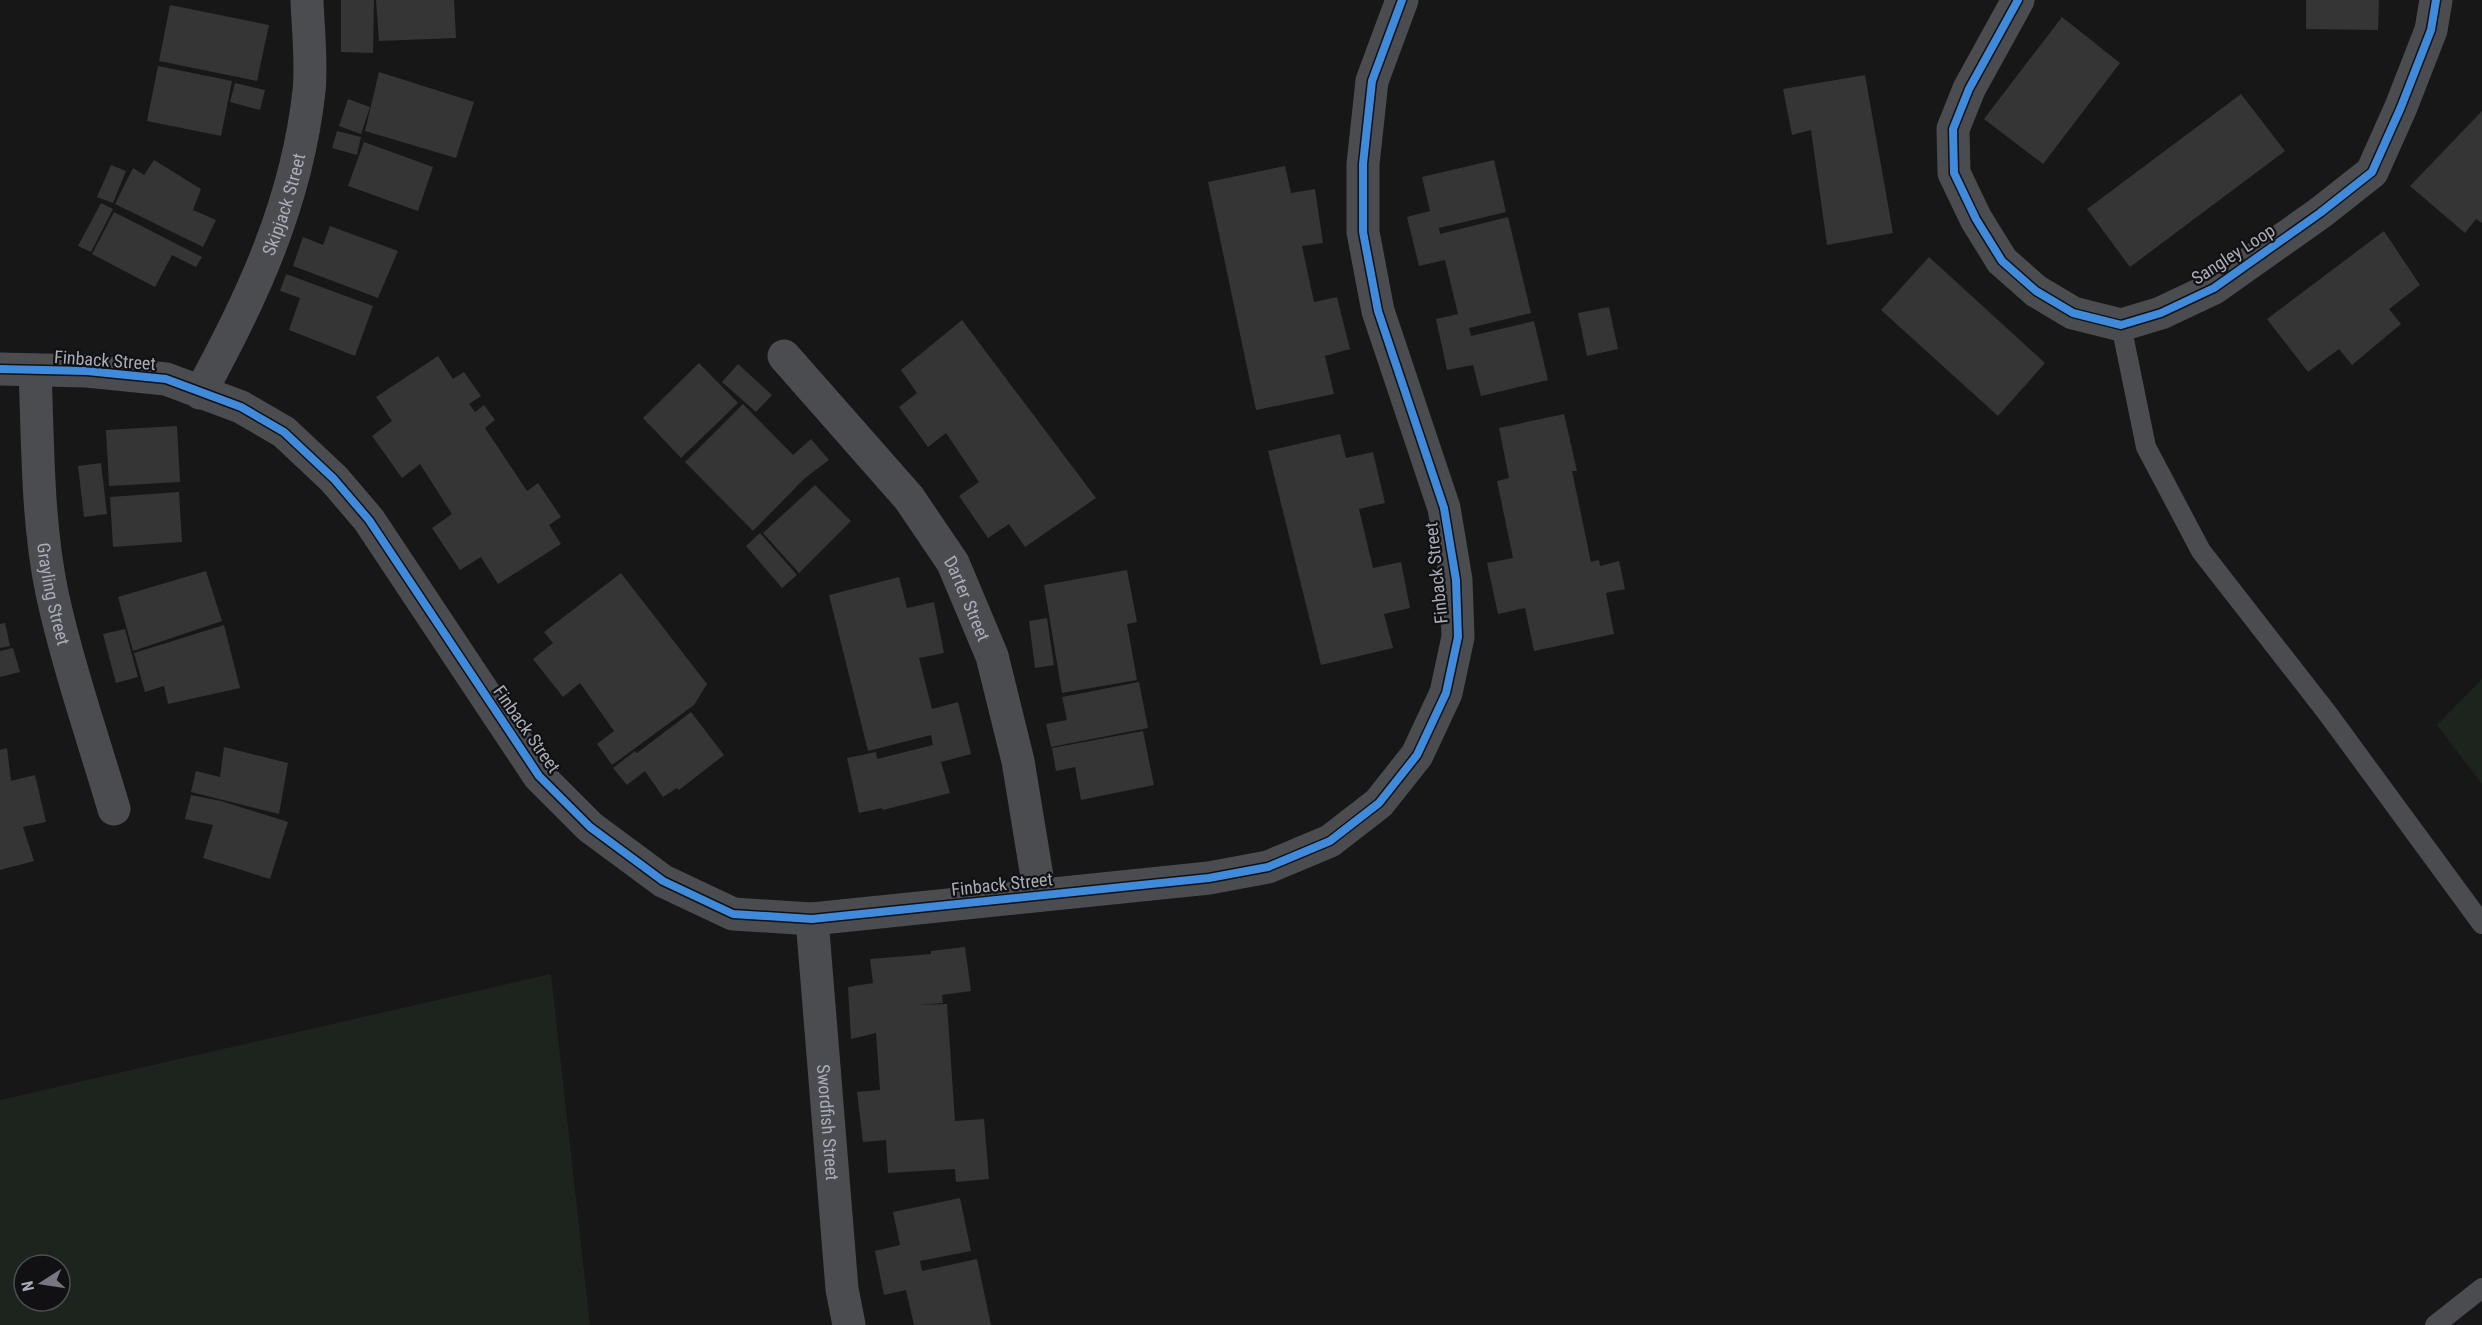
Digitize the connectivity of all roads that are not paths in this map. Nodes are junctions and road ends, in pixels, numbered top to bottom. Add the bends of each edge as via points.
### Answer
1 (307, 0) edge
2 (1402, 0) edge
3 (2018, 0) edge
4 (2436, 0) edge
5 (2121, 325) junction
6 (784, 356) dead end
7 (0, 369) edge
8 (35, 370) junction
9 (200, 393) junction
10 (114, 809) dead end
11 (1040, 895) junction
12 (812, 919) junction
13 (2482, 924) edge
14 (2482, 1288) edge
15 (849, 1325) edge
16 (2435, 1325) edge

1 - 9 street, Skipjack Street via 309,89 296,172 273,242 232,335
2 - 11 street, Finback Street via 1372,81 1363,164 1363,232 1378,310 1444,508 1455,580 1458,637 1446,693 1417,754 1379,803 1330,841 1269,867 1219,877
3 - 5 street, Sangley Loop via 1969,89 1953,129 1954,173 2002,261 2036,291 2073,313
4 - 5 street, Sangley Loop via 2426,41 2372,172 2214,288 2161,314
5 - 13 lane via 2146,447 2201,551 2328,714
6 - 11 street, Darter Street via 909,498 953,563 992,656 1018,760
7 - 8 street, Finback Street
8 - 9 street, Finback Street via 166,379
8 - 10 street, Grayling Street via 41,506 52,592
9 - 12 street, Finback Street via 241,408 284,432 334,479 369,520 538,776 590,828 663,881 734,914
11 - 12 street, Finback Street
12 - 15 street, Swordfish Street via 842,1289
14 - 16 lane

